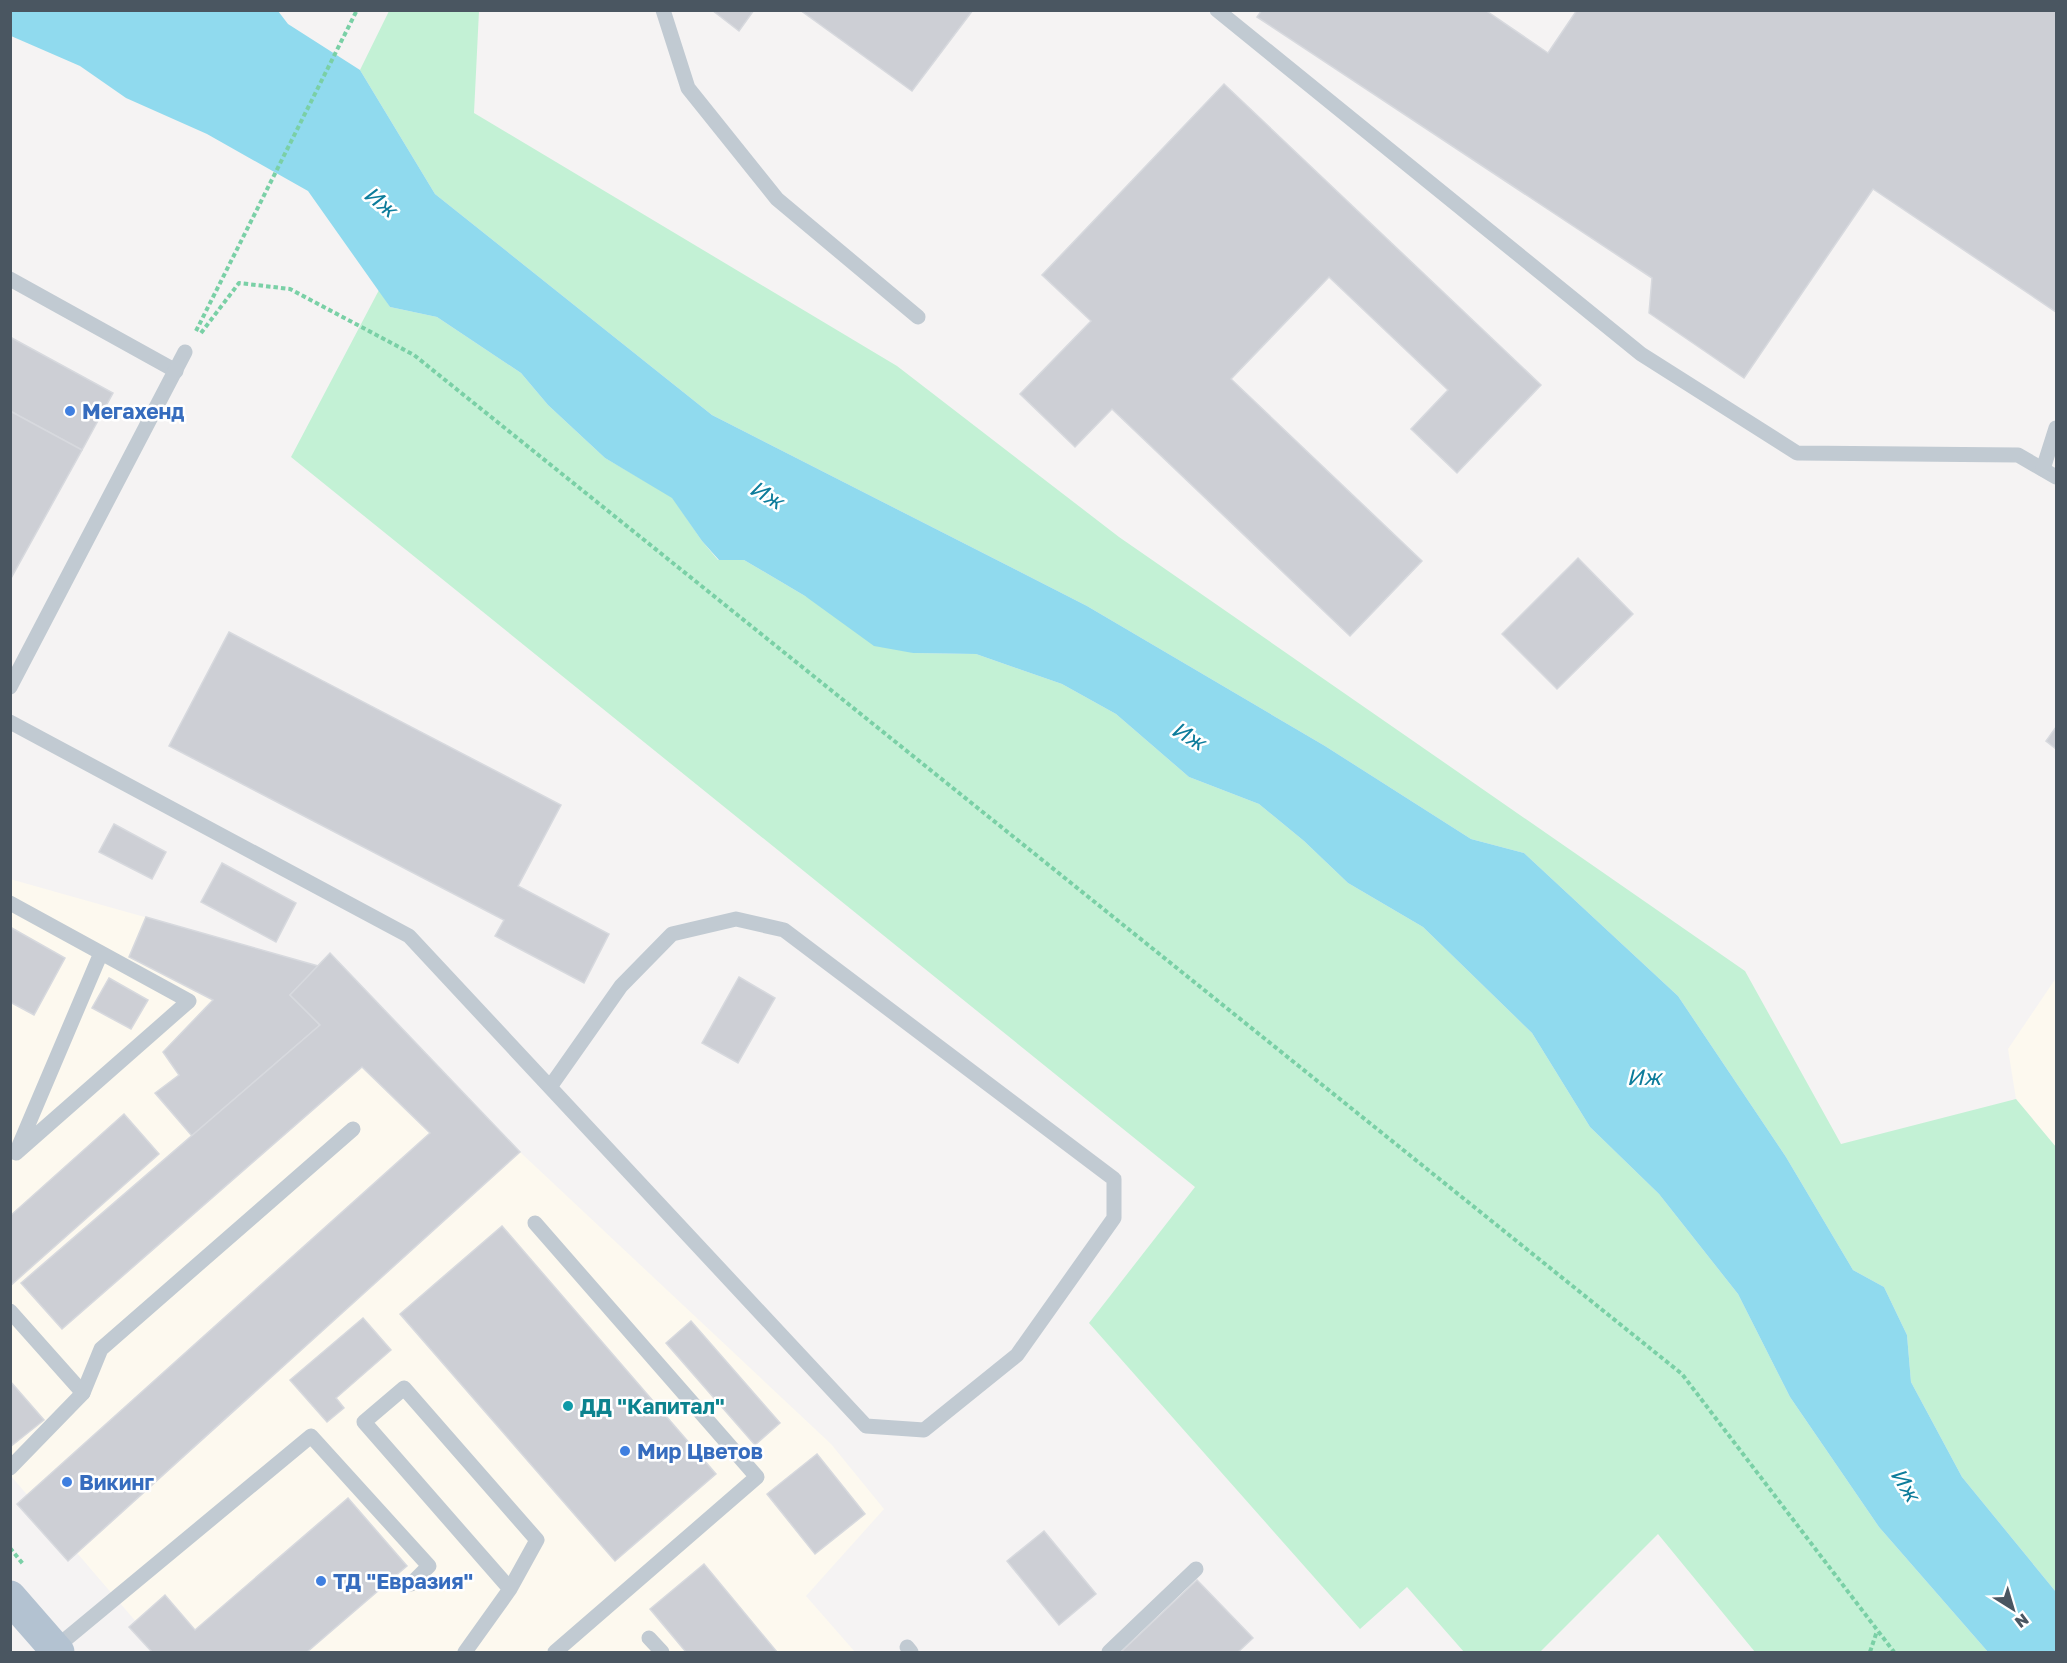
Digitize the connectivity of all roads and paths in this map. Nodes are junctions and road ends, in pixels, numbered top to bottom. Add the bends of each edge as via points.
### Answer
1 (357, 10) edge
2 (663, 10) edge
3 (1217, 10) edge
4 (10, 279) edge
5 (918, 316) dead end
6 (185, 352) junction
7 (176, 371) junction
8 (2056, 428) edge
9 (2043, 469) junction
10 (2056, 477) edge
11 (10, 687) edge
12 (10, 723) edge
13 (10, 903) edge
14 (101, 953) junction
15 (550, 1087) junction
16 (353, 1129) dead end
17 (535, 1223) dead end
18 (10, 1311) edge
19 (83, 1393) junction
20 (10, 1468) edge
21 (1196, 1569) dead end
22 (411, 1584) dead end
23 (510, 1589) junction
24 (10, 1597) edge
25 (1877, 1631) junction
26 (649, 1638) dead end
27 (56, 1651) edge
28 (465, 1653) edge
29 (555, 1653) edge
30 (662, 1653) edge
31 (1109, 1653) edge
32 (1870, 1653) edge
33 (1894, 1653) edge

1 - 6 path
2 - 5 lane via 688,88 777,199
3 - 9 lane via 1641,354 1797,453 2018,455
4 - 7 lane
6 - 7 lane
6 - 25 path via 240,283 290,289 414,355 1682,1374
7 - 11 lane
8 - 9 lane
9 - 10 lane
12 - 15 lane via 409,936
13 - 14 lane
14 - 14 lane via 189,1002 16,1153 92,974
15 - 15 lane via 866,1426 924,1430 1017,1355 1114,1218 1114,1179 784,930 736,919 672,934 621,987
16 - 19 lane via 101,1349
17 - 29 lane via 757,1477
18 - 19 lane
19 - 20 lane
21 - 31 lane
22 - 27 lane via 429,1566 312,1436
23 - 23 lane via 537,1540 404,1388 364,1422
23 - 28 lane
24 - 27 main road
25 - 32 path
25 - 33 path
26 - 30 lane

